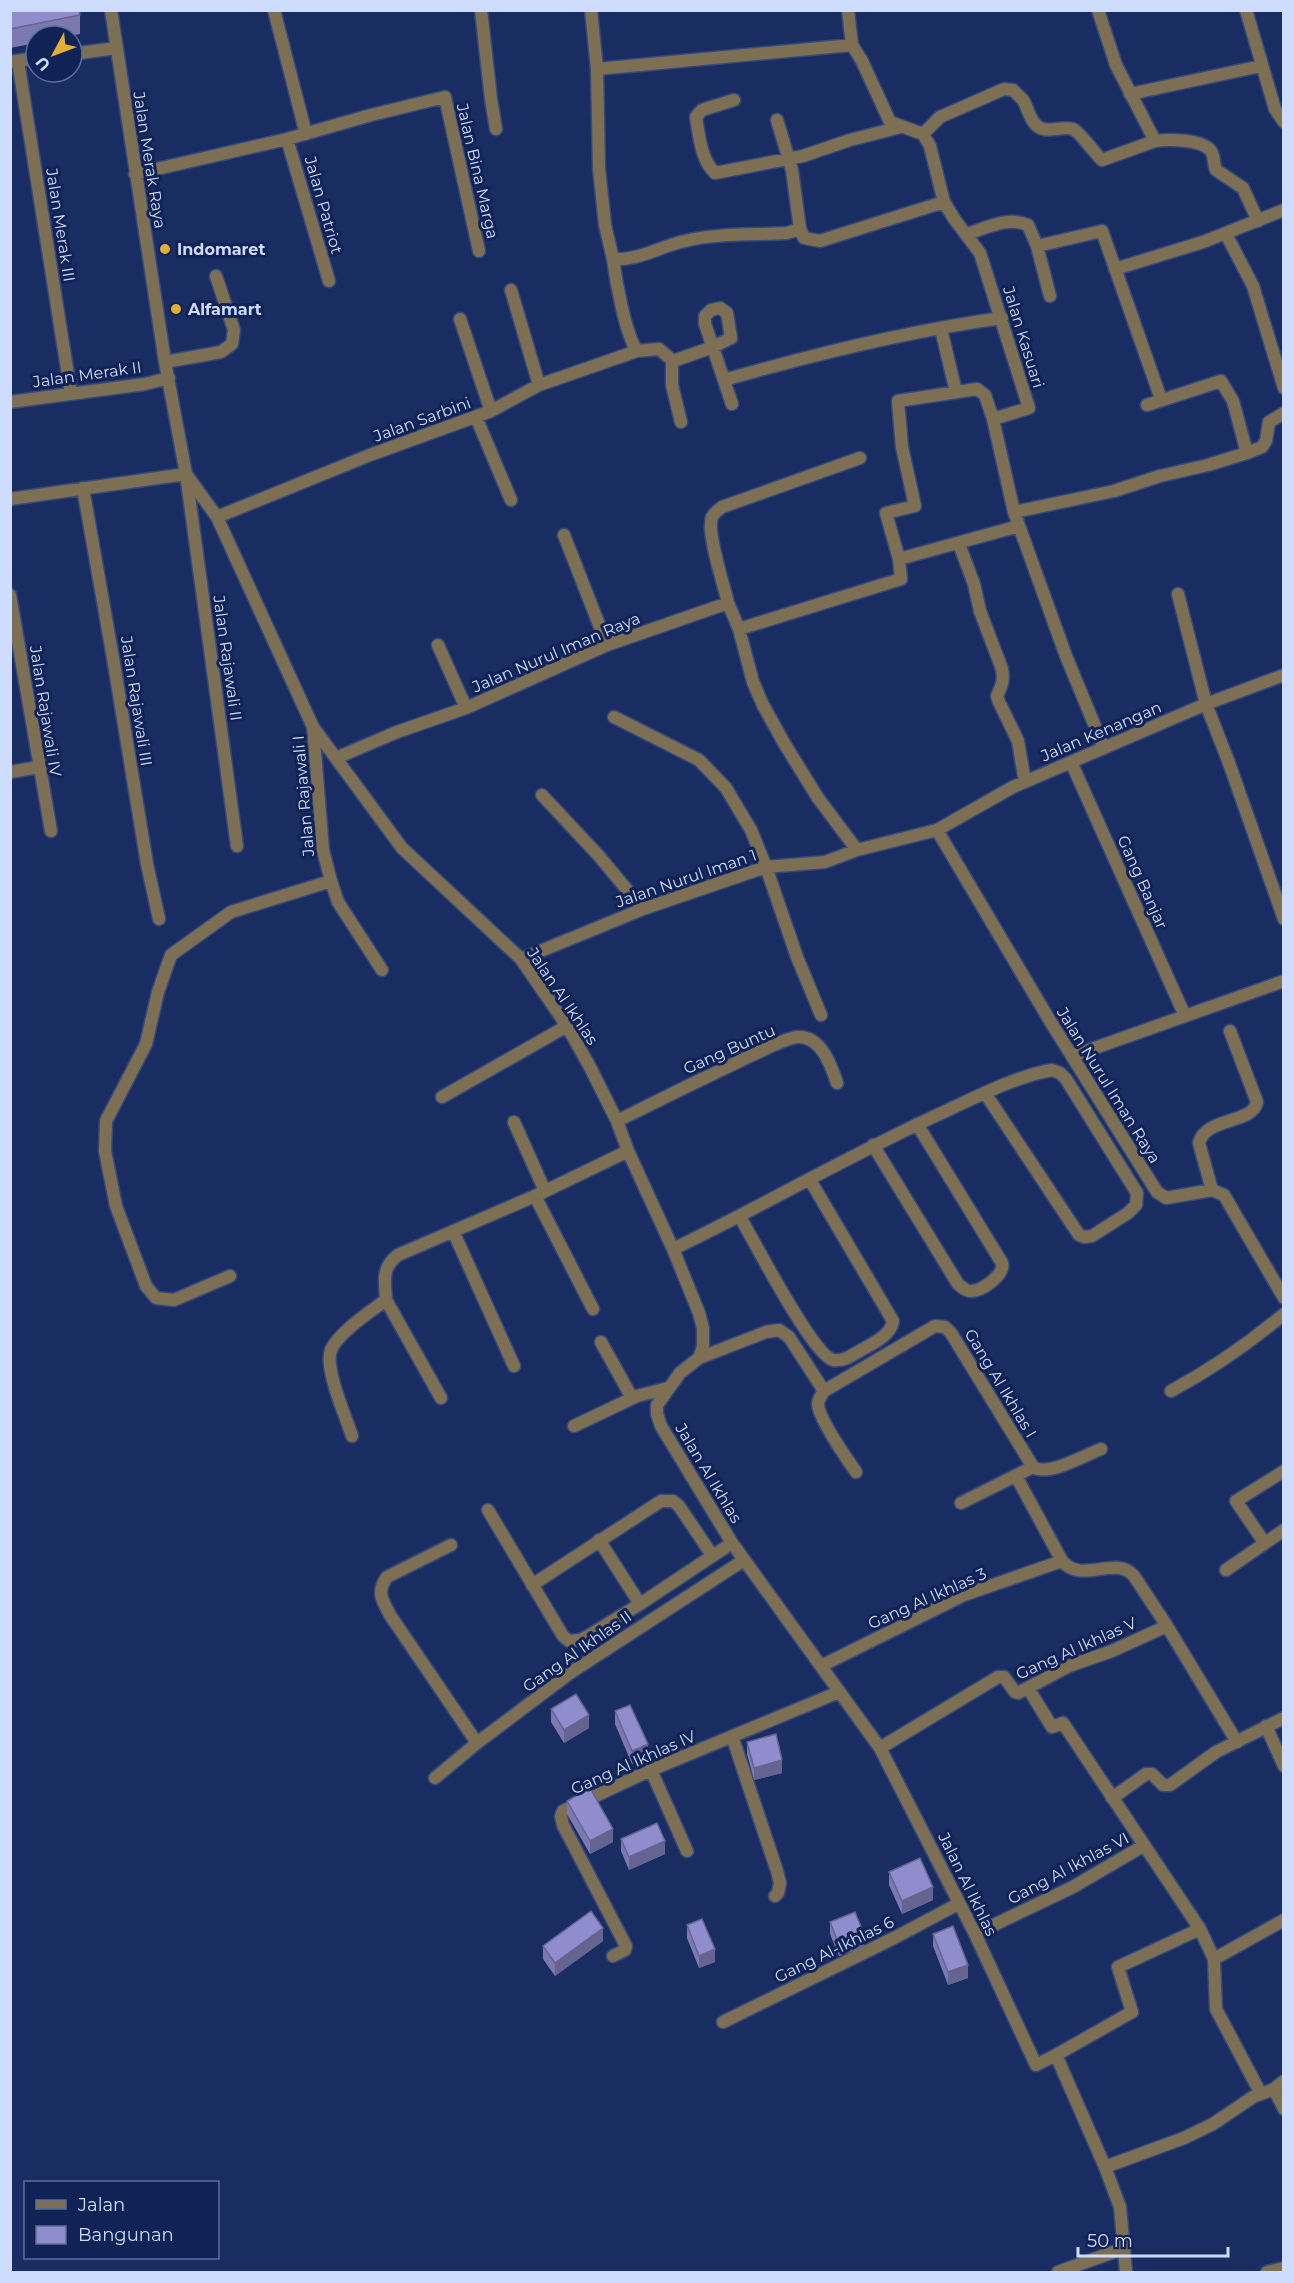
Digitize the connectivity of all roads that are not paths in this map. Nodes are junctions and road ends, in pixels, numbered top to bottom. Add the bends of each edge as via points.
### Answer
1 (111, 10) edge
2 (274, 10) edge
3 (481, 10) edge
4 (591, 10) edge
5 (848, 10) edge
6 (1098, 10) edge
7 (1246, 10) edge
8 (852, 45) junction
9 (116, 48) junction
10 (84, 52) edge
11 (14, 61) edge
12 (1261, 66) junction
13 (597, 69) junction
14 (1130, 94) junction
15 (734, 100) dead end
16 (777, 120) dead end
17 (1284, 122) edge
18 (901, 127) junction
19 (496, 129) dead end
20 (306, 134) junction
21 (923, 134) junction
22 (287, 139) junction
23 (1155, 141) junction
24 (789, 159) junction
25 (135, 174) junction
26 (944, 202) junction
27 (1284, 210) edge
28 (1258, 221) junction
29 (800, 229) junction
30 (967, 234) junction
31 (1226, 234) junction
32 (1037, 246) junction
33 (479, 251) dead end
34 (613, 259) junction
35 (1115, 269) junction
36 (216, 276) dead end
37 (329, 281) dead end
38 (511, 290) dead end
39 (1050, 296) dead end
40 (1002, 318) junction
41 (460, 319) dead end
42 (941, 329) junction
43 (637, 351) junction
44 (672, 360) junction
45 (165, 362) junction
46 (169, 378) junction
47 (724, 380) junction
48 (538, 385) junction
49 (1284, 388) edge
50 (956, 392) junction
51 (71, 394) junction
52 (1161, 399) junction
53 (10, 402) edge
54 (732, 404) dead end
55 (1147, 405) dead end
56 (491, 411) junction
57 (1284, 413) edge
58 (476, 417) junction
59 (993, 419) junction
60 (681, 422) dead end
61 (1247, 453) junction
62 (860, 458) dead end
63 (186, 474) junction
64 (83, 488) junction
65 (10, 499) edge
66 (511, 500) dead end
67 (1014, 512) junction
68 (218, 517) junction
69 (1019, 526) junction
70 (564, 535) dead end
71 (959, 544) junction
72 (899, 559) junction
73 (1178, 594) dead end
74 (10, 595) edge
75 (728, 603) junction
76 (740, 629) junction
77 (438, 645) dead end
78 (607, 645) junction
79 (1284, 675) edge
80 (1206, 704) junction
81 (466, 708) junction
82 (614, 717) dead end
83 (313, 727) junction
84 (1104, 748) junction
85 (336, 758) junction
86 (1071, 762) junction
87 (39, 767) junction
88 (10, 772) edge
89 (1025, 782) junction
90 (542, 795) dead end
91 (937, 830) junction
92 (51, 831) dead end
93 (237, 846) dead end
94 (857, 850) junction
95 (766, 867) junction
96 (330, 881) junction
97 (643, 909) junction
98 (159, 919) dead end
99 (1284, 919) edge
100 (520, 959) junction
101 (382, 970) dead end
102 (1284, 981) edge
103 (821, 1015) dead end
104 (1185, 1016) junction
105 (567, 1026) junction
106 (1230, 1032) dead end
107 (1072, 1056) junction
108 (837, 1083) dead end
109 (985, 1093) junction
110 (442, 1097) dead end
111 (617, 1121) junction
112 (513, 1122) dead end
113 (917, 1124) junction
114 (873, 1145) junction
115 (628, 1151) junction
116 (810, 1180) junction
117 (1212, 1190) junction
118 (540, 1193) junction
119 (740, 1217) junction
120 (453, 1231) junction
121 (673, 1249) junction
122 (230, 1276) dead end
123 (1279, 1280) edge
124 (1284, 1298) edge
125 (386, 1300) junction
126 (593, 1309) dead end
127 (1284, 1314) edge
128 (601, 1342) dead end
129 (699, 1358) junction
130 (514, 1366) dead end
131 (668, 1388) junction
132 (1171, 1390) dead end
133 (824, 1391) junction
134 (441, 1398) dead end
135 (632, 1398) junction
136 (574, 1426) dead end
137 (352, 1436) dead end
138 (1101, 1449) dead end
139 (1033, 1467) junction
140 (1284, 1471) edge
141 (856, 1473) dead end
142 (1016, 1476) junction
143 (961, 1503) dead end
144 (488, 1510) dead end
145 (1284, 1530) edge
146 (599, 1540) junction
147 (1264, 1542) junction
148 (732, 1543) junction
149 (450, 1545) dead end
150 (712, 1555) junction
151 (744, 1560) junction
152 (1062, 1561) junction
153 (1226, 1570) dead end
154 (532, 1585) junction
155 (640, 1604) junction
156 (1167, 1626) junction
157 (821, 1666) junction
158 (1028, 1688) junction
159 (839, 1692) junction
160 (1284, 1718) edge
161 (1266, 1726) junction
162 (732, 1736) junction
163 (1237, 1742) junction
164 (477, 1743) junction
165 (880, 1748) junction
166 (1284, 1766) edge
167 (651, 1770) junction
168 (435, 1778) dead end
169 (1112, 1798) junction
170 (1143, 1846) junction
171 (687, 1851) dead end
172 (775, 1896) dead end
173 (958, 1904) junction
174 (1284, 1920) edge
175 (1200, 1929) junction
176 (975, 1935) junction
177 (613, 1956) dead end
178 (1214, 1959) junction
179 (723, 2022) dead end
180 (1056, 2055) junction
181 (1279, 2085) edge
182 (1261, 2094) junction
183 (1284, 2109) edge
184 (1110, 2164) junction
185 (1125, 2248) junction
186 (1284, 2268) edge
187 (1058, 2272) edge
188 (1126, 2272) edge
189 (1267, 2272) edge

1 - 9 street, Jalan Merak Raya
2 - 20 street
3 - 19 street
4 - 13 street
5 - 8 street
6 - 14 street
7 - 12 street
8 - 13 street
8 - 18 street via 890,122
9 - 10 street
9 - 25 street, Jalan Merak Raya
11 - 51 street, Jalan Merak III
12 - 14 street
12 - 17 street via 1275,109
13 - 34 street via 599,168
14 - 23 street
15 - 24 street via 702,110 696,117 709,168 715,173 724,172
16 - 24 street
18 - 21 street
18 - 24 street
20 - 22 street, Jalan Bina Marga
20 - 33 street, Jalan Bina Marga via 445,97
21 - 23 street via 940,117 1004,89 1013,90 1024,101 1038,127 1074,130 1102,160
21 - 26 street, Jalan Kasuari via 930,146
22 - 25 street, Jalan Bina Marga
22 - 37 street, Jalan Patriot
23 - 28 street via 1176,138 1204,146 1211,152 1216,170 1243,188
24 - 29 street
25 - 45 street, Jalan Merak Raya
26 - 29 street via 820,241 804,238
26 - 30 street, Jalan Kasuari
27 - 28 street
28 - 31 street
29 - 34 street via 687,240 643,255
30 - 32 street via 1020,221 1028,225
30 - 40 street, Jalan Kasuari via 980,253
31 - 35 street
31 - 49 street via 1253,286
32 - 35 street via 1102,231
32 - 39 street
34 - 43 street via 631,340
35 - 52 street
36 - 45 street via 234,330 232,344 221,352
38 - 48 street
40 - 42 street
40 - 59 street, Jalan Kasuari via 1029,408
41 - 56 street
42 - 47 street via 793,360
42 - 50 street
43 - 44 street via 659,349
43 - 48 street, Jalan Sarbini
44 - 47 street via 713,347
44 - 60 street via 672,385
45 - 46 street, Jalan Merak Raya
46 - 51 street, Jalan Merak II
46 - 63 street, Jalan Merak Raya
47 - 54 street
48 - 56 street, Jalan Sarbini
50 - 59 street via 981,391
50 - 72 street via 898,401 902,447 915,506 886,513
51 - 53 street, Jalan Merak II
52 - 55 street
52 - 61 street via 1221,381 1233,401
56 - 58 street, Jalan Sarbini
57 - 61 street via 1269,422 1262,447
58 - 66 street
58 - 68 street, Jalan Sarbini
59 - 67 street
61 - 67 street via 1114,491
62 - 75 street via 722,507 715,513 711,519 715,552
63 - 64 street
63 - 68 street, Jalan Merak Raya
63 - 93 street, Jalan Rajawali II
64 - 65 street
64 - 98 street, Jalan Rajawali III
67 - 69 street
68 - 83 street, Jalan Rajawali I
69 - 71 street
69 - 84 street
70 - 78 street
71 - 72 street
71 - 89 street via 1002,669 999,702 1018,741
72 - 76 street via 901,579
73 - 80 street
74 - 87 street, Jalan Rajawali IV
75 - 76 street
75 - 78 street, Jalan Nurul Iman Raya
76 - 94 street via 753,682 768,714 818,798
77 - 81 street
78 - 81 street, Jalan Nurul Iman Raya
79 - 80 street, Jalan Kenangan
80 - 84 street, Jalan Kenangan
80 - 99 street
81 - 85 street, Jalan Nurul Iman Raya
82 - 95 street via 699,760 726,789 751,830
83 - 85 street, Jalan Al Ikhlas
83 - 96 street, Jalan Rajawali I via 323,850
84 - 86 street, Jalan Kenangan
85 - 100 street, Jalan Al Ikhlas via 402,848
86 - 89 street, Jalan Kenangan
86 - 104 street, Gang Banjar
87 - 88 street
87 - 92 street, Jalan Rajawali IV
89 - 91 street, Jalan Kenangan
90 - 97 street
91 - 94 street, Jalan Nurul Iman 1
91 - 107 street, Jalan Nurul Iman Raya
94 - 95 street, Jalan Nurul Iman 1 via 825,862
95 - 97 street, Jalan Nurul Iman 1
95 - 103 street
96 - 101 street, Jalan Rajawali I via 338,902
96 - 122 street via 231,912 171,955 146,1044 106,1121 105,1151 116,1206 146,1286 156,1298 174,1300
97 - 100 street, Jalan Nurul Iman 1
100 - 105 street, Jalan Al Ikhlas
102 - 104 street
104 - 107 street
105 - 110 street
105 - 111 street, Jalan Al Ikhlas
106 - 117 street via 1257,1102 1253,1110 1211,1128 1200,1138
107 - 117 street, Jalan Nurul Iman Raya via 1161,1196 1170,1198
108 - 111 street, Gang Buntu via 822,1050 812,1041 798,1037
109 - 109 street via 1043,1072 1060,1073 1134,1186 1136,1205 1092,1236 1079,1235
109 - 113 street
111 - 115 street, Jalan Al Ikhlas
112 - 118 street
113 - 114 street
113 - 114 street via 1002,1263 1001,1274 975,1290 958,1284
114 - 116 street
115 - 118 street
115 - 121 street, Jalan Al Ikhlas
116 - 119 street
116 - 119 street via 893,1321 884,1335 846,1358 826,1357 818,1348
117 - 123 street via 1224,1195
118 - 120 street
118 - 126 street
119 - 121 street
120 - 125 street via 391,1260 384,1275
120 - 130 street
121 - 129 street, Jalan Al Ikhlas via 703,1328
123 - 124 street
125 - 134 street
125 - 137 street via 336,1341 330,1353
127 - 132 street via 1250,1343
128 - 135 street
129 - 131 street, Jalan Al Ikhlas
129 - 133 street via 779,1330 789,1336
131 - 135 street
131 - 148 street, Jalan Al Ikhlas via 657,1405 661,1426
133 - 139 street, Gang Al Ikhlas I via 932,1327 945,1327
133 - 141 street via 818,1405 820,1412
135 - 136 street
138 - 139 street via 1048,1470
139 - 142 street
140 - 147 street via 1236,1501
142 - 143 street
142 - 152 street
144 - 154 street
145 - 147 street
146 - 150 street via 655,1504 668,1500 679,1506
146 - 154 street
146 - 155 street
147 - 153 street
148 - 150 street
148 - 151 street, Jalan Al Ikhlas
149 - 164 street via 387,1577 380,1595
150 - 155 street
151 - 157 street, Jalan Al Ikhlas
151 - 164 street, Gang Al Ikhlas II via 570,1673
152 - 156 street via 1080,1572 1121,1567 1130,1571
152 - 157 street, Gang Al Ikhlas 3 via 964,1595
154 - 155 street via 569,1641 580,1640
156 - 158 street, Gang Al Ikhlas V via 1069,1666
156 - 163 street
157 - 159 street, Jalan Al Ikhlas
158 - 165 street, Gang Al Ikhlas V via 1015,1692 1004,1677 998,1677
158 - 169 street via 1052,1727 1063,1723
159 - 162 street, Gang Al Ikhlas IV
159 - 165 street, Jalan Al Ikhlas
160 - 161 street
161 - 163 street
161 - 166 street
162 - 167 street, Gang Al Ikhlas IV
162 - 172 street via 777,1871 779,1887
163 - 169 street via 1170,1785 1146,1774
164 - 168 street, Gang Al Ikhlas II
165 - 173 street, Jalan Al Ikhlas
167 - 171 street
167 - 177 street, Gang Al Ikhlas IV via 568,1808 561,1816 626,1946
169 - 170 street
170 - 175 street
170 - 176 street, Gang Al Ikhlas VI via 1074,1887
173 - 176 street, Jalan Al Ikhlas
173 - 179 street, Gang Al-Ikhlas 6
174 - 178 street
175 - 178 street
175 - 180 street via 1118,1967 1132,2012
176 - 180 street, Jalan Al Ikhlas via 1036,2065
178 - 182 street via 1216,2009
180 - 184 street
181 - 182 street
181 - 183 street
182 - 184 street via 1184,2138
184 - 185 street
185 - 187 street
185 - 188 street
186 - 189 street

